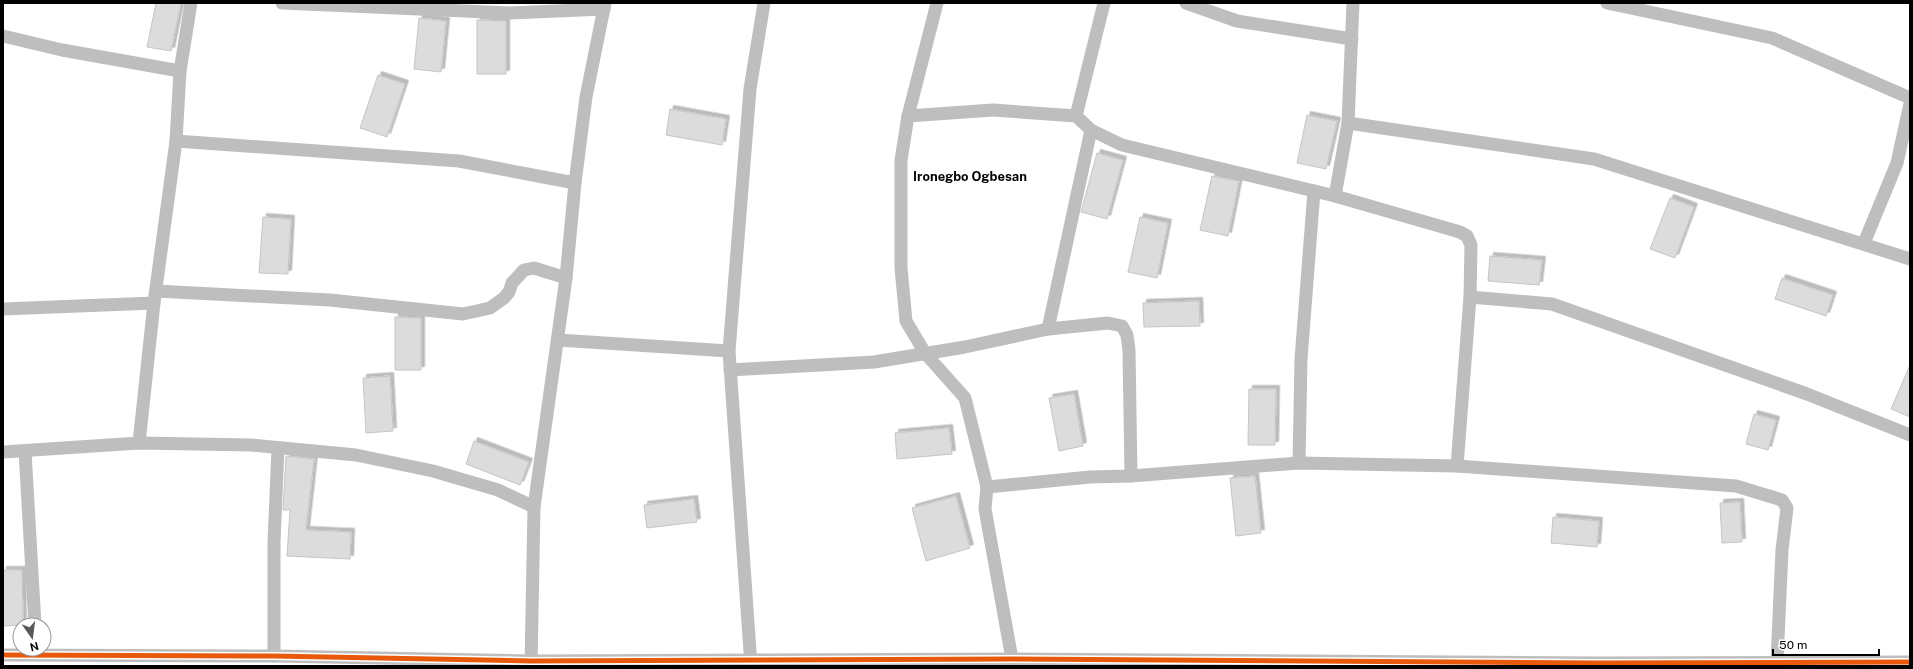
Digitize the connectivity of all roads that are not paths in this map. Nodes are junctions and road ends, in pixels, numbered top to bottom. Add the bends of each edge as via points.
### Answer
1 (191, 3) edge
2 (282, 3) edge
3 (764, 3) edge
4 (937, 3) edge
5 (1104, 3) edge
6 (1186, 3) edge
7 (1353, 3) edge
8 (1607, 3) edge
9 (604, 6) edge
10 (3, 36) edge
11 (1352, 39) junction
12 (180, 71) junction
13 (1910, 98) edge
14 (1910, 104) edge
15 (908, 116) junction
16 (1076, 116) junction
17 (1348, 123) junction
18 (1091, 130) junction
19 (176, 142) junction
20 (575, 183) junction
21 (1314, 191) junction
22 (1335, 196) junction
23 (1864, 243) junction
24 (1910, 259) edge
25 (566, 278) junction
26 (155, 297) junction
27 (1470, 297) junction
28 (3, 310) edge
29 (1048, 329) junction
30 (558, 340) junction
31 (729, 351) junction
32 (925, 353) junction
33 (730, 370) junction
34 (1910, 435) edge
35 (139, 444) junction
36 (278, 448) junction
37 (25, 451) junction
38 (3, 452) edge
39 (1298, 462) junction
40 (1457, 466) junction
41 (1131, 476) junction
42 (987, 487) junction
43 (534, 507) junction
44 (35, 617) edge
45 (52, 652) edge
46 (274, 656) junction
47 (1012, 658) junction
48 (1777, 661) junction
49 (1910, 662) edge
50 (751, 663) edge
51 (531, 664) edge

1 - 12 street
2 - 9 street via 510,13
3 - 31 street via 750,89
4 - 15 street
5 - 16 street
6 - 11 street via 1237,21
7 - 11 street
8 - 13 street via 1772,38
9 - 20 street via 586,97
10 - 12 street via 62,50
11 - 17 street
12 - 19 street
14 - 23 street via 1897,163
15 - 16 street via 993,110
15 - 32 street via 901,160 901,268 906,321
16 - 18 street
17 - 22 street
17 - 23 street via 1594,158
18 - 21 street via 1122,145
18 - 29 street
19 - 20 street via 459,161
19 - 26 street
20 - 25 street
21 - 22 street
21 - 39 street via 1301,359
22 - 27 street via 1468,236 1471,245
23 - 24 street
25 - 26 street via 534,268 524,270 516,276 510,292 504,298 490,308 463,314 330,300
25 - 30 street
26 - 28 street
26 - 35 street
27 - 34 street via 1552,304 1807,394
27 - 40 street
29 - 32 street
29 - 41 street via 1108,323 1122,326 1127,335 1129,350
30 - 31 street
30 - 43 street
31 - 33 street
32 - 33 street via 874,362
32 - 42 street via 965,398
33 - 50 street
35 - 36 street via 251,445
35 - 37 street
36 - 43 street via 356,455 433,471 498,490
36 - 46 street via 274,542
37 - 38 street
37 - 44 street
39 - 40 street
39 - 41 street
40 - 48 street via 1736,486 1782,500 1787,508 1782,550
41 - 42 street via 1090,477
42 - 47 street via 985,509
43 - 51 street
45 - 46 street
46 - 51 street
47 - 48 street via 1597,663
47 - 50 street
48 - 49 street
50 - 51 street

